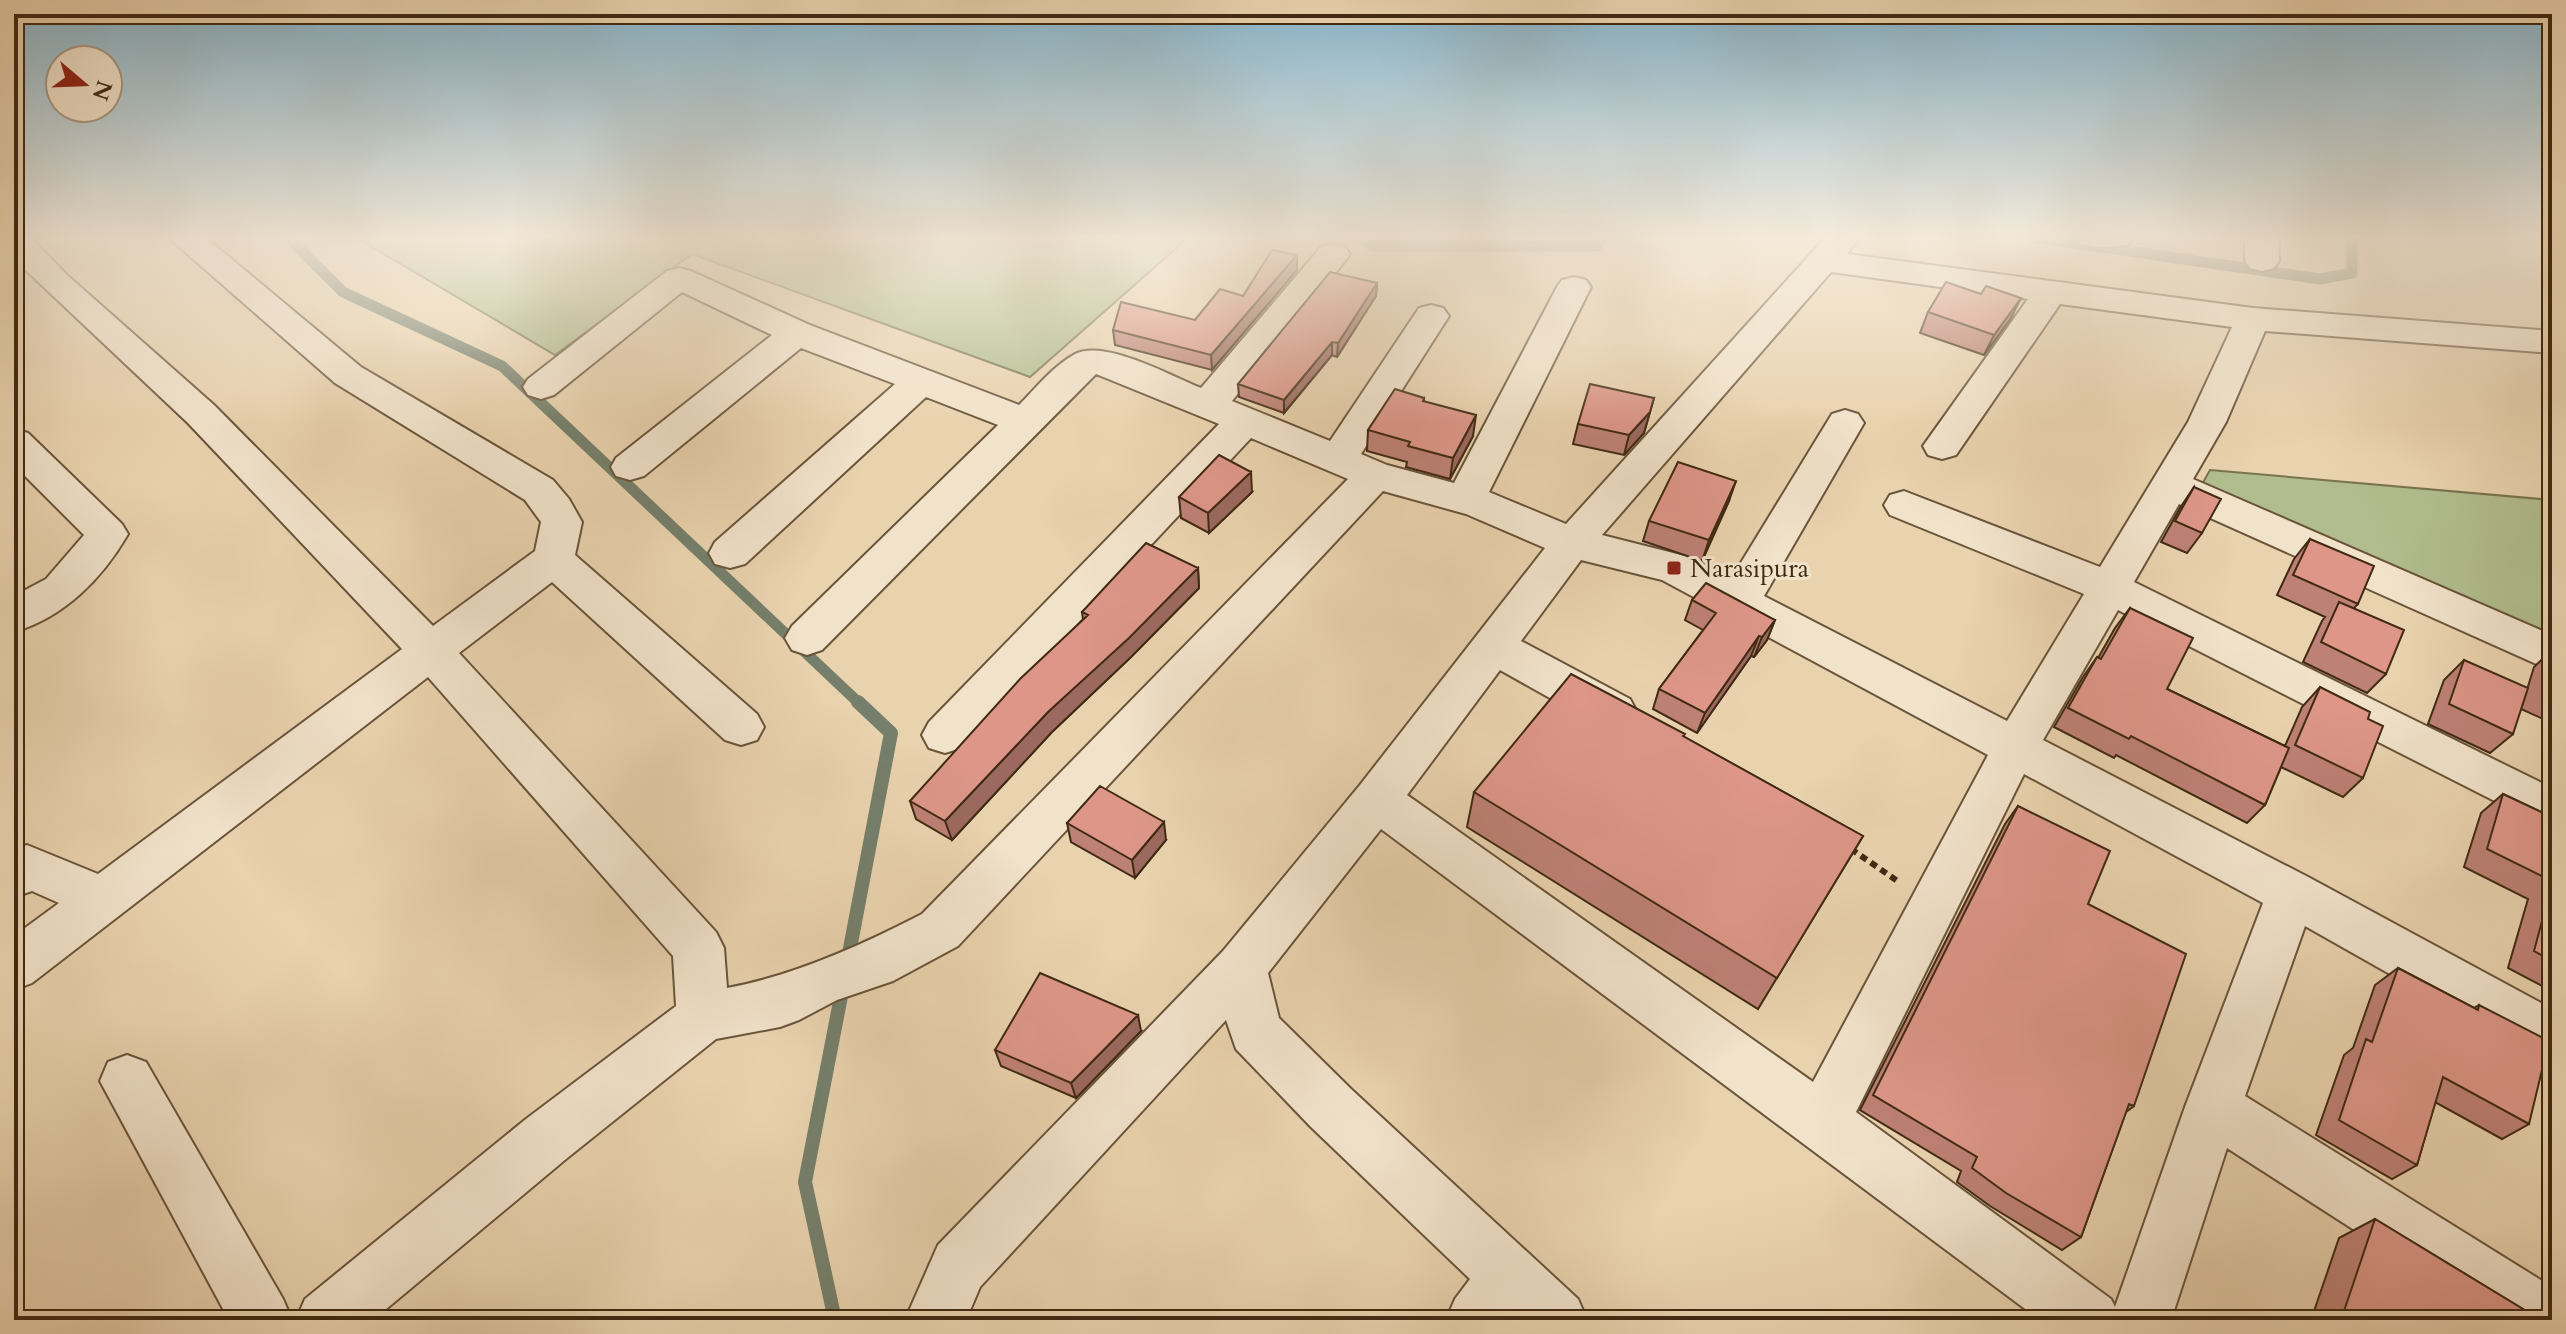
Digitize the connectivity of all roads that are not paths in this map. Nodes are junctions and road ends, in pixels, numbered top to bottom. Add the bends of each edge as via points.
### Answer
1 (74, 299) edge
2 (258, 299) edge
3 (652, 299) edge
4 (725, 299) edge
5 (1296, 299) edge
6 (1568, 299) edge
7 (1789, 299) edge
8 (2046, 299) edge
9 (2105, 299) edge
10 (1431, 316) dead end
11 (2253, 319) junction
12 (797, 333) junction
13 (2552, 342) edge
14 (921, 381) junction
15 (541, 387) dead end
16 (1223, 414) junction
17 (1026, 422) junction
18 (1845, 423) dead end
19 (14, 442) edge
20 (1942, 446) dead end
21 (630, 467) dead end
22 (1357, 468) junction
23 (2172, 485) junction
24 (1465, 500) junction
25 (1904, 505) dead end
26 (1572, 543) junction
27 (730, 553) dead end
28 (553, 559) junction
29 (2110, 588) junction
30 (1739, 602) junction
31 (14, 616) edge
32 (807, 638) dead end
33 (1493, 646) junction
34 (432, 652) junction
35 (2552, 654) edge
36 (741, 727) dead end
37 (1647, 731) edge
38 (945, 735) dead end
39 (2014, 749) junction
40 (1377, 799) junction
41 (2552, 810) edge
42 (14, 876) edge
43 (2292, 893) junction
44 (104, 899) junction
45 (14, 966) edge
46 (1241, 968) junction
47 (703, 1017) junction
48 (2552, 1037) edge
49 (127, 1081) dead end
50 (2213, 1107) junction
51 (1822, 1121) junction
52 (1493, 1298) edge
53 (262, 1320) edge
54 (326, 1320) edge
55 (935, 1320) edge
56 (1557, 1320) edge
57 (2090, 1320) edge
58 (2141, 1320) edge
59 (2549, 1320) edge

1 - 34 street via 201,414
2 - 28 street via 348,375 539,490 562,517
3 - 15 street
4 - 12 street
5 - 16 street via 1220,392
6 - 24 street
7 - 26 street
8 - 20 street
9 - 11 street
10 - 22 street
11 - 13 street
11 - 23 street
12 - 14 street
12 - 21 street
14 - 17 street
14 - 27 street
16 - 17 street via 1109,364 1089,362
16 - 22 street
16 - 38 street
17 - 32 street
18 - 30 street
19 - 31 street via 108,534 61,590
22 - 24 street
22 - 47 street via 940,930 780,1003
23 - 29 street
23 - 35 street
24 - 26 street
25 - 29 street
26 - 30 street via 1674,568
26 - 33 street
28 - 34 street
28 - 36 street
29 - 39 street
29 - 41 street
30 - 39 street
33 - 37 street
33 - 40 street
34 - 44 street
34 - 47 street via 698,948
39 - 43 street
39 - 51 street
40 - 46 street
40 - 51 street
42 - 44 street via 27,866
43 - 48 street
43 - 50 street
44 - 45 street
46 - 52 street via 1255,1031 1331,1108
46 - 55 street via 959,1266
47 - 54 street
49 - 53 street
50 - 58 street
50 - 59 street
51 - 57 street
52 - 56 street

